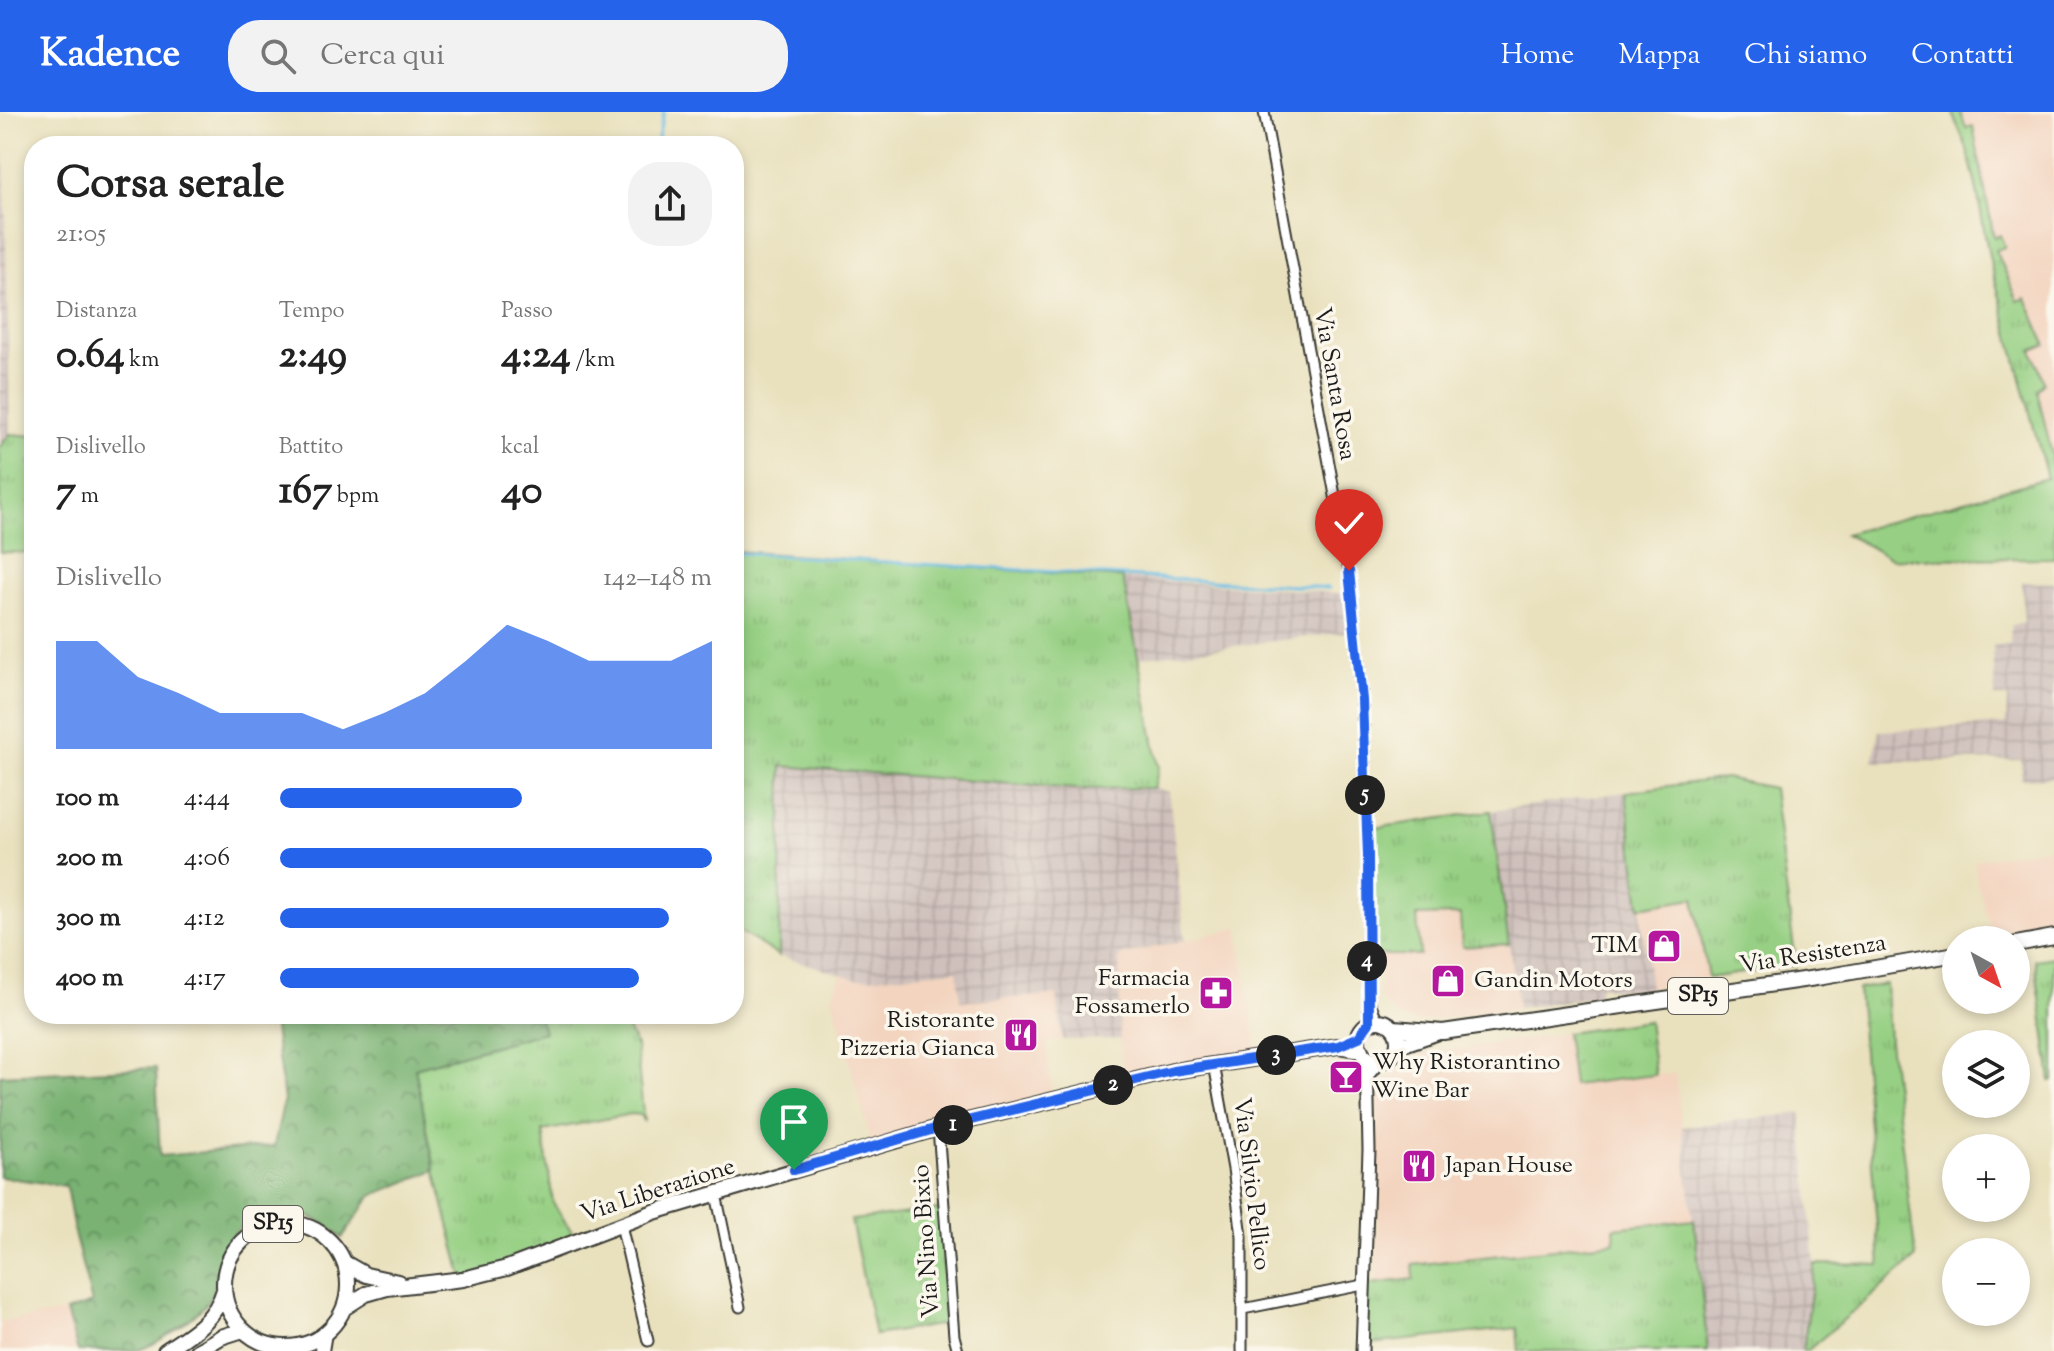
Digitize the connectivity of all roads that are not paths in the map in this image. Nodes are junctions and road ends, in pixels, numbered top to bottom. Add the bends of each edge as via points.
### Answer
1 (1264, 112) edge
2 (2054, 937) edge
3 (2030, 941) edge
4 (1942, 956) edge
5 (1374, 1022) junction
6 (1394, 1028) junction
7 (1439, 1032) junction
8 (1398, 1046) junction
9 (1367, 1051) junction
10 (1214, 1064) junction
11 (938, 1128) junction
12 (716, 1194) junction
13 (621, 1225) junction
14 (345, 1263) junction
15 (414, 1283) junction
16 (1363, 1285) junction
17 (224, 1290) junction
18 (740, 1307) dead end
19 (344, 1308) junction
20 (1243, 1309) junction
21 (243, 1330) junction
22 (325, 1333) junction
23 (648, 1341) dead end
24 (279, 1348) edge
25 (165, 1351) edge
26 (198, 1351) edge
27 (322, 1351) edge
28 (958, 1351) edge
29 (1242, 1351) edge
30 (1362, 1351) edge

1 - 5 street, Via Santa Rosa via 1349,571 1362,700 1368,1000
2 - 3 main road
4 - 7 main road, Via Resistenza / SP15
5 - 6 main road, SP15
5 - 9 main road
6 - 7 main road, Via Resistenza / SP15
6 - 8 main road
7 - 8 main road, Via Resistenza / SP15
8 - 9 main road, Via Liberazione / SP15 via 1391,1056
9 - 10 main road, Via Liberazione / SP15 via 1338,1046
9 - 16 street
10 - 11 main road, Via Liberazione / SP15
10 - 20 street, Via Silvio Pellico via 1242,1236
11 - 12 main road, Via Liberazione / SP15
11 - 28 street, Via Nino Bixio
12 - 13 main road, Via Liberazione / SP15
12 - 18 street
13 - 15 main road, Via Liberazione / SP15 via 507,1268
13 - 23 street
14 - 15 main road, Via Liberazione / SP15 via 366,1275
14 - 17 main road, SP15 via 323,1234 289,1222 271,1224 236,1249 225,1272
14 - 19 main road
15 - 19 main road, Via Liberazione / SP15 via 366,1294
16 - 20 street, Via Silvio Pellico
16 - 30 street
17 - 21 main road
17 - 25 main road, SP15 via 207,1322
19 - 22 main road, SP15
20 - 29 street, Via Silvio Pellico
21 - 24 main road
21 - 26 main road
22 - 24 main road
22 - 27 main road

